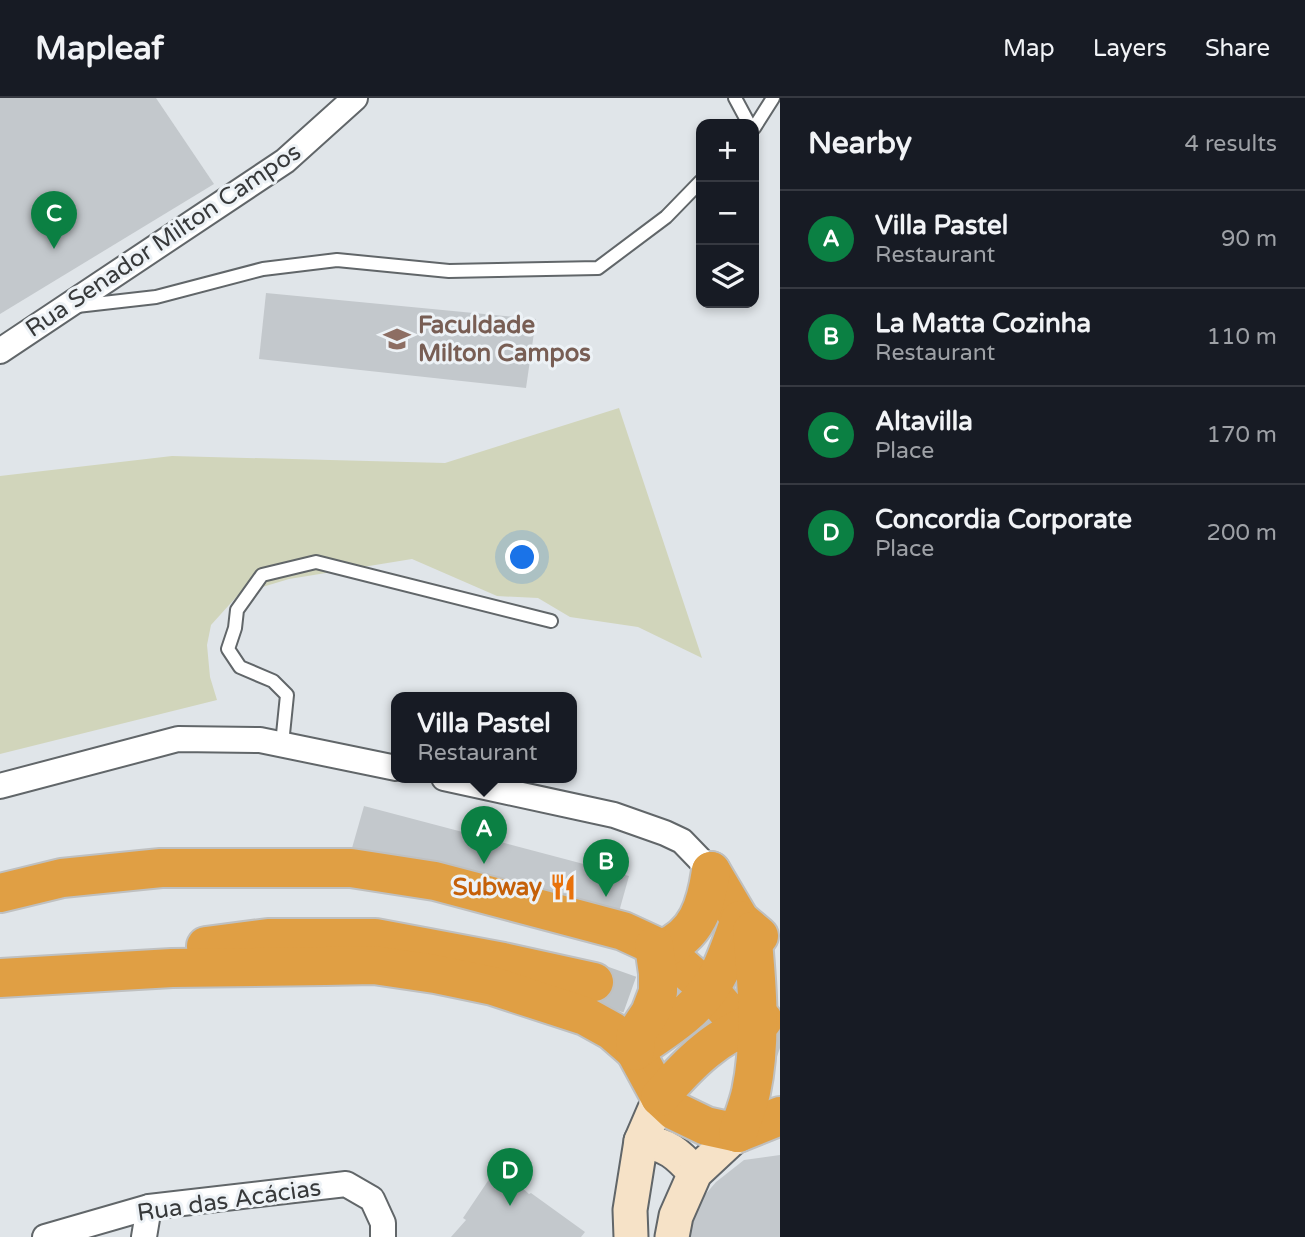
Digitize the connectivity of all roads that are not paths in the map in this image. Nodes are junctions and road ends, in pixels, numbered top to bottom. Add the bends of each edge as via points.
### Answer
1 (355, 98) edge
2 (735, 98) edge
3 (773, 98) edge
4 (746, 119) edge
5 (759, 120) edge
6 (700, 182) edge
7 (65, 308) junction
8 (0, 351) edge
9 (551, 621) dead end
10 (282, 744) junction
11 (391, 767) edge
12 (467, 783) edge
13 (0, 786) edge
14 (711, 871) junction
15 (0, 893) edge
16 (0, 910) edge
17 (758, 934) edge
18 (669, 941) junction
19 (617, 945) tunnel mouth
20 (0, 977) edge
21 (594, 982) tunnel mouth
22 (709, 990) junction
23 (758, 1028) edge
24 (635, 1051) junction
25 (660, 1097) junction
26 (780, 1116) edge
27 (737, 1133) junction
28 (641, 1141) junction
29 (695, 1173) junction
30 (149, 1207) junction
31 (45, 1237) edge
32 (144, 1237) edge
33 (383, 1237) edge
34 (631, 1237) edge
35 (671, 1237) edge

1 - 7 street, Rua Senador Milton Campos via 285,161
2 - 4 lane
3 - 5 lane
6 - 7 lane via 666,217 598,268 449,271 337,260 263,269 156,297
7 - 8 street, Rua Senador Milton Campos
9 - 10 lane via 316,562 262,575 237,610 228,649 240,667 273,681 287,695
10 - 11 street
10 - 13 street via 178,739
12 - 14 street via 614,815 652,828 682,841
14 - 17 highway
14 - 18 highway via 705,905
15 - 18 highway via 62,878 161,869 351,868 435,881
16 - 19 highway via 118,893 351,887 429,895 535,919
17 - 18 highway
17 - 22 highway via 721,970
17 - 23 highway
18 - 22 highway
18 - 24 highway via 658,973 658,992 636,1034
20 - 21 highway via 70,961 268,939 375,938
20 - 24 highway via 374,965 493,986 585,1016
22 - 23 highway
22 - 24 highway via 679,1021
23 - 25 highway via 717,1042 689,1063
23 - 27 highway via 751,1094
24 - 25 highway
25 - 27 highway via 706,1126
25 - 28 street
26 - 27 highway
27 - 29 street
28 - 29 street via 661,1144
28 - 34 street via 630,1210
29 - 35 street
30 - 31 street, Rua das Acácias
30 - 32 street
30 - 33 street, Rua das Acácias via 346,1184 372,1199 383,1223

